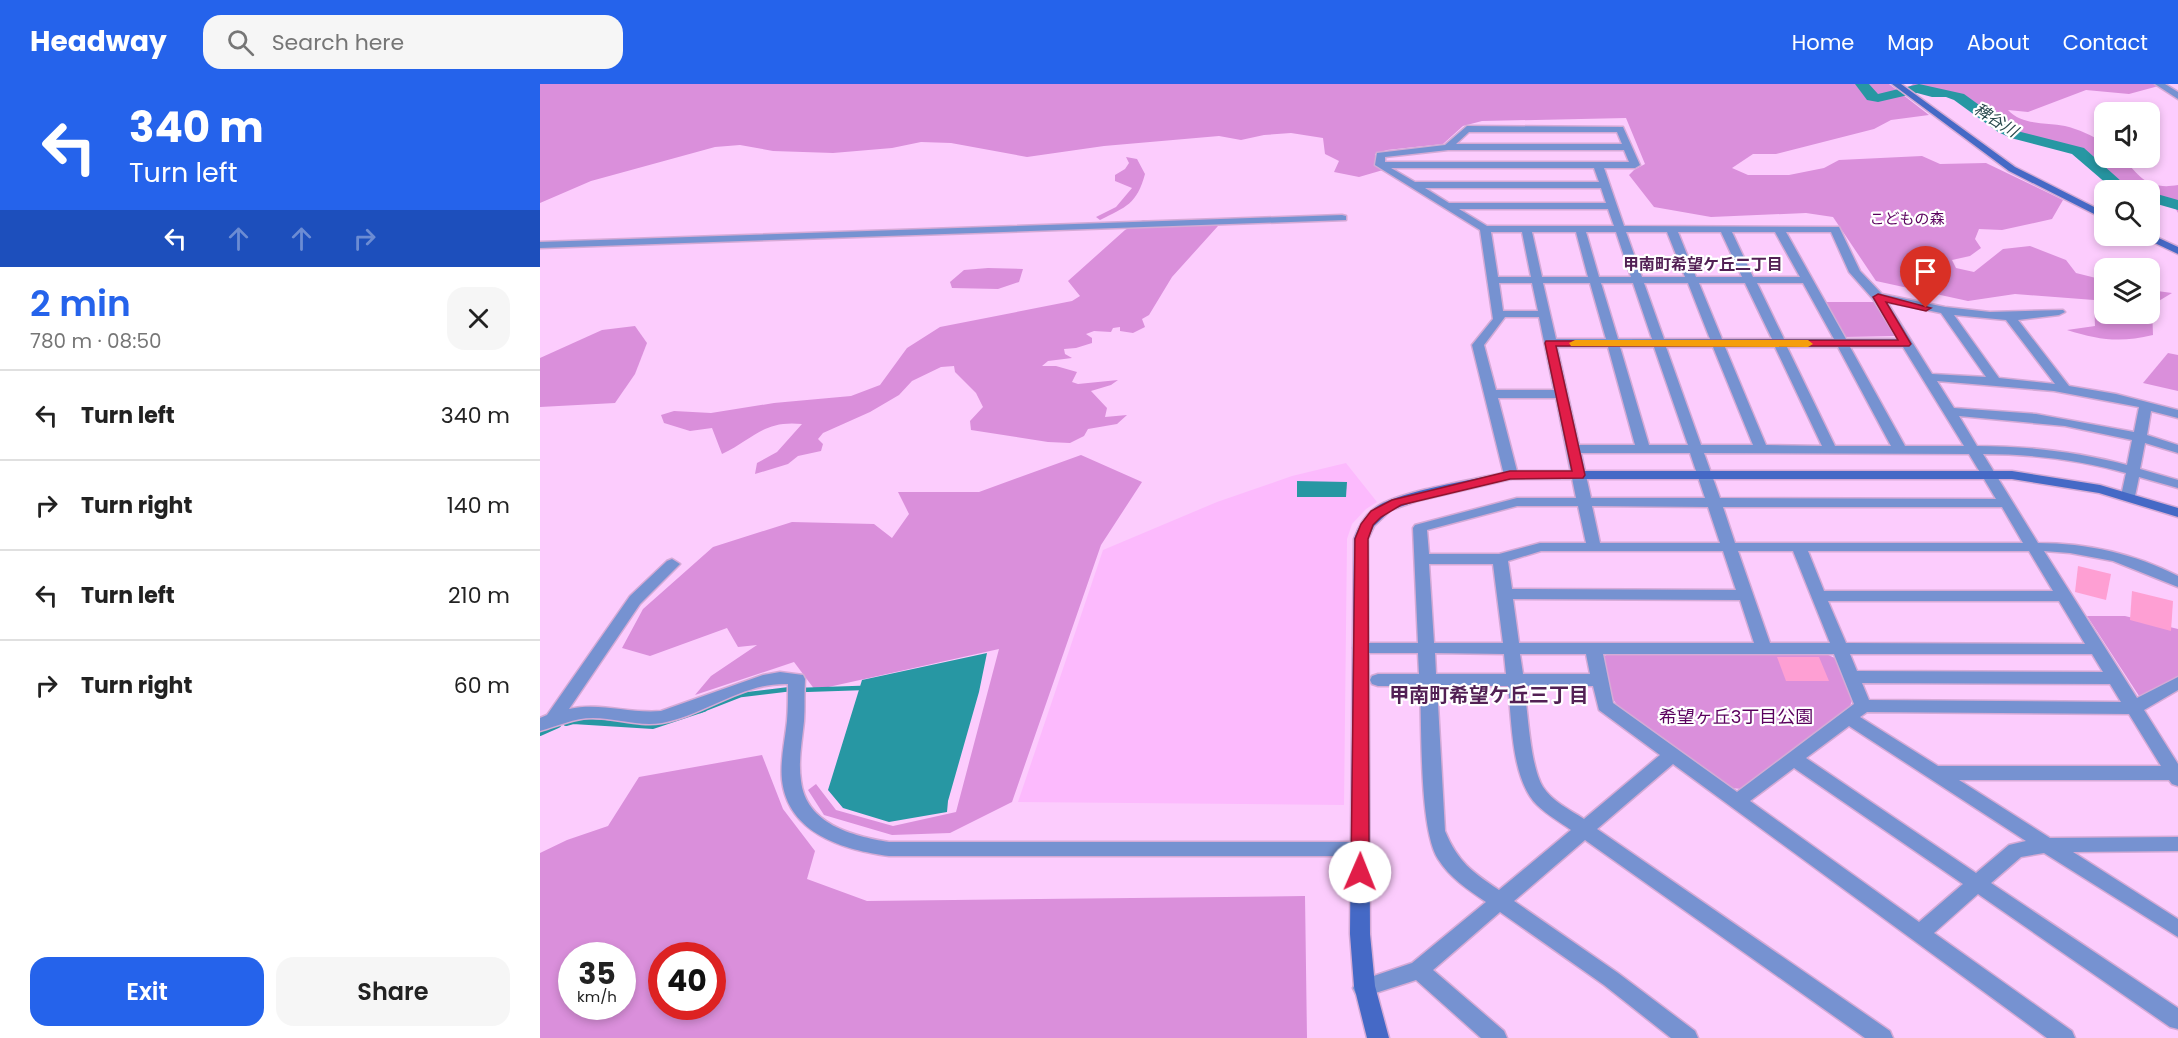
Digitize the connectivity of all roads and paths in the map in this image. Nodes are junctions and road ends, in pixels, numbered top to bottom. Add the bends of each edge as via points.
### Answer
1 (2159, 84) edge
2 (1897, 85) edge
3 (2178, 96) edge
4 (1448, 147) junction
5 (1498, 147) junction
6 (1627, 147) junction
7 (1380, 165) junction
8 (1502, 165) junction
9 (1598, 165) junction
10 (1413, 185) junction
11 (1506, 185) junction
12 (1605, 185) junction
13 (1448, 206) junction
14 (1612, 206) junction
15 (2094, 211) edge
16 (1342, 218) dead end
17 (1526, 228) junction
18 (1580, 228) junction
19 (1485, 229) junction
20 (1620, 229) junction
21 (1671, 229) junction
22 (1725, 229) junction
23 (1779, 229) junction
24 (2160, 243) edge
25 (540, 245) edge
26 (2178, 251) edge
27 (1492, 280) junction
28 (1537, 280) junction
29 (1594, 280) junction
30 (1637, 280) junction
31 (1691, 280) junction
32 (1749, 280) junction
33 (1807, 280) junction
34 (1878, 297) junction
35 (1946, 312) junction
36 (2059, 312) dead end
37 (1499, 314) junction
38 (1544, 314) junction
39 (2008, 315) junction
40 (1550, 343) junction
41 (1612, 343) junction
42 (1659, 344) junction
43 (1718, 344) junction
44 (1779, 344) junction
45 (1842, 344) junction
46 (1905, 344) junction
47 (1927, 377) junction
48 (1994, 380) junction
49 (2065, 389) junction
50 (1490, 394) junction
51 (1561, 394) junction
52 (2146, 405) junction
53 (1949, 412) junction
54 (2178, 414) edge
55 (2139, 438) junction
56 (1573, 449) junction
57 (1643, 449) junction
58 (1695, 449) junction
59 (1761, 449) junction
60 (1830, 449) junction
61 (1900, 449) junction
62 (1972, 449) junction
63 (2178, 449) edge
64 (2133, 471) junction
65 (1510, 475) junction
66 (1579, 475) junction
67 (1704, 475) junction
68 (1988, 475) junction
69 (2178, 484) edge
70 (2128, 496) junction
71 (1585, 502) junction
72 (1713, 502) junction
73 (2005, 503) junction
74 (2178, 513) edge
75 (1594, 547) junction
76 (1728, 547) junction
77 (1799, 547) junction
78 (2032, 547) junction
79 (1423, 559) junction
80 (1500, 559) junction
81 (672, 564) dead end
82 (2178, 582) edge
83 (1504, 594) junction
84 (1745, 595) junction
85 (1818, 596) junction
86 (2062, 596) junction
87 (1593, 647) junction
88 (1361, 648) junction
89 (1427, 648) junction
90 (1764, 648) junction
91 (1839, 648) junction
92 (1510, 649) junction
93 (2097, 649) junction
94 (1851, 677) junction
95 (2114, 678) junction
96 (1378, 680) dead end
97 (1429, 680) junction
98 (1514, 680) junction
99 (1599, 680) junction
100 (2178, 683) edge
101 (2133, 708) junction
102 (1856, 712) junction
103 (547, 722) edge
104 (1672, 755) junction
105 (1794, 759) junction
106 (1935, 773) junction
107 (2177, 775) edge
108 (1738, 801) junction
109 (1582, 829) junction
110 (2178, 844) edge
111 (2048, 845) junction
112 (1361, 849) junction
113 (1976, 882) junction
114 (1498, 902) junction
115 (2178, 929) edge
116 (1920, 933) junction
117 (1419, 970) junction
118 (1363, 988) junction
119 (2178, 1020) edge
120 (1378, 1038) edge
121 (1496, 1038) edge
122 (1687, 1038) edge
123 (1882, 1038) edge
124 (2064, 1038) edge

1 - 3 street
2 - 15 street via 2012,169
4 - 5 street
4 - 6 street via 1467,129 1620,129
4 - 7 street via 1380,155
5 - 6 street
5 - 8 street
6 - 9 street via 1635,165
7 - 8 street
7 - 10 street
8 - 9 street
8 - 11 street
9 - 12 street
10 - 11 street
10 - 13 street
11 - 12 street
12 - 14 street
13 - 14 street
13 - 19 street
14 - 20 street
16 - 25 street
17 - 18 street
17 - 19 street
17 - 28 street
18 - 20 street
18 - 29 street
19 - 27 street
20 - 21 street
20 - 30 street
21 - 22 street
21 - 31 street
22 - 23 street
22 - 32 street
23 - 33 street
23 - 34 street via 1835,229 1855,272
24 - 26 street
27 - 28 street
27 - 37 street
28 - 29 street
28 - 38 street
29 - 30 street
29 - 41 street
30 - 31 street
30 - 42 street
31 - 32 street
31 - 43 street
32 - 33 street
32 - 44 street
33 - 45 street
34 - 35 street
34 - 46 street
35 - 39 street
35 - 48 street
36 - 39 street
37 - 38 street
37 - 50 street via 1496,324 1478,345
38 - 40 street
39 - 49 street
40 - 41 street
40 - 51 street
41 - 42 street
41 - 57 street
42 - 43 street
42 - 58 street
43 - 44 street
43 - 59 street
44 - 45 street
44 - 60 street
45 - 46 street
45 - 61 street
46 - 47 street
47 - 48 street
47 - 53 street
48 - 49 street
49 - 52 street
50 - 51 street
50 - 65 street
51 - 56 street
52 - 54 street
52 - 55 street
53 - 55 street via 2034,417
53 - 62 street
55 - 63 street
55 - 64 street
56 - 57 street
56 - 66 street
57 - 58 street
58 - 59 street
58 - 67 street
59 - 60 street
60 - 61 street
61 - 62 street
62 - 64 street via 2049,454
62 - 68 street
64 - 69 street
64 - 70 street
65 - 66 street
65 - 88 street via 1397,502 1367,524 1361,539
66 - 67 street
66 - 71 street
67 - 68 street
67 - 72 street
68 - 70 street via 2034,477
68 - 73 street
70 - 74 street
71 - 72 street
71 - 75 street
71 - 79 street via 1517,502 1420,528
72 - 73 street
72 - 76 street
73 - 78 street
75 - 76 street
75 - 80 street via 1540,547
76 - 77 street
76 - 84 street
77 - 78 street
77 - 85 street
78 - 82 street via 2105,554 2143,565
78 - 86 street
79 - 80 street
79 - 89 street
80 - 83 street
81 - 103 street via 635,600
83 - 84 street
83 - 92 street
84 - 90 street
85 - 86 street
85 - 91 street
86 - 93 street
87 - 90 street
87 - 92 street
87 - 99 street
88 - 89 street
88 - 112 street
89 - 92 street
89 - 97 street
90 - 91 street
91 - 93 street
91 - 94 street
92 - 98 street
93 - 95 street
94 - 95 street
94 - 102 street
95 - 101 street
96 - 97 street
97 - 98 street
97 - 114 street via 1439,843 1462,875
98 - 99 street
98 - 109 street via 1530,779 1544,801
99 - 104 street via 1605,706
100 - 101 street
101 - 102 street
101 - 107 street
102 - 105 street
102 - 106 street
103 - 112 street via 598,712 662,717 745,686 785,677 796,679 791,764 797,803 818,826 851,843 889,849
104 - 108 street
104 - 109 street
105 - 108 street
105 - 113 street
106 - 107 street
106 - 111 street
108 - 116 street
109 - 114 street
109 - 123 street
110 - 111 street
111 - 113 street via 2016,850
111 - 115 street
112 - 118 street
113 - 116 street
113 - 119 street
114 - 117 street
114 - 122 street via 1611,979
116 - 124 street
117 - 118 street
117 - 121 street
118 - 120 street

